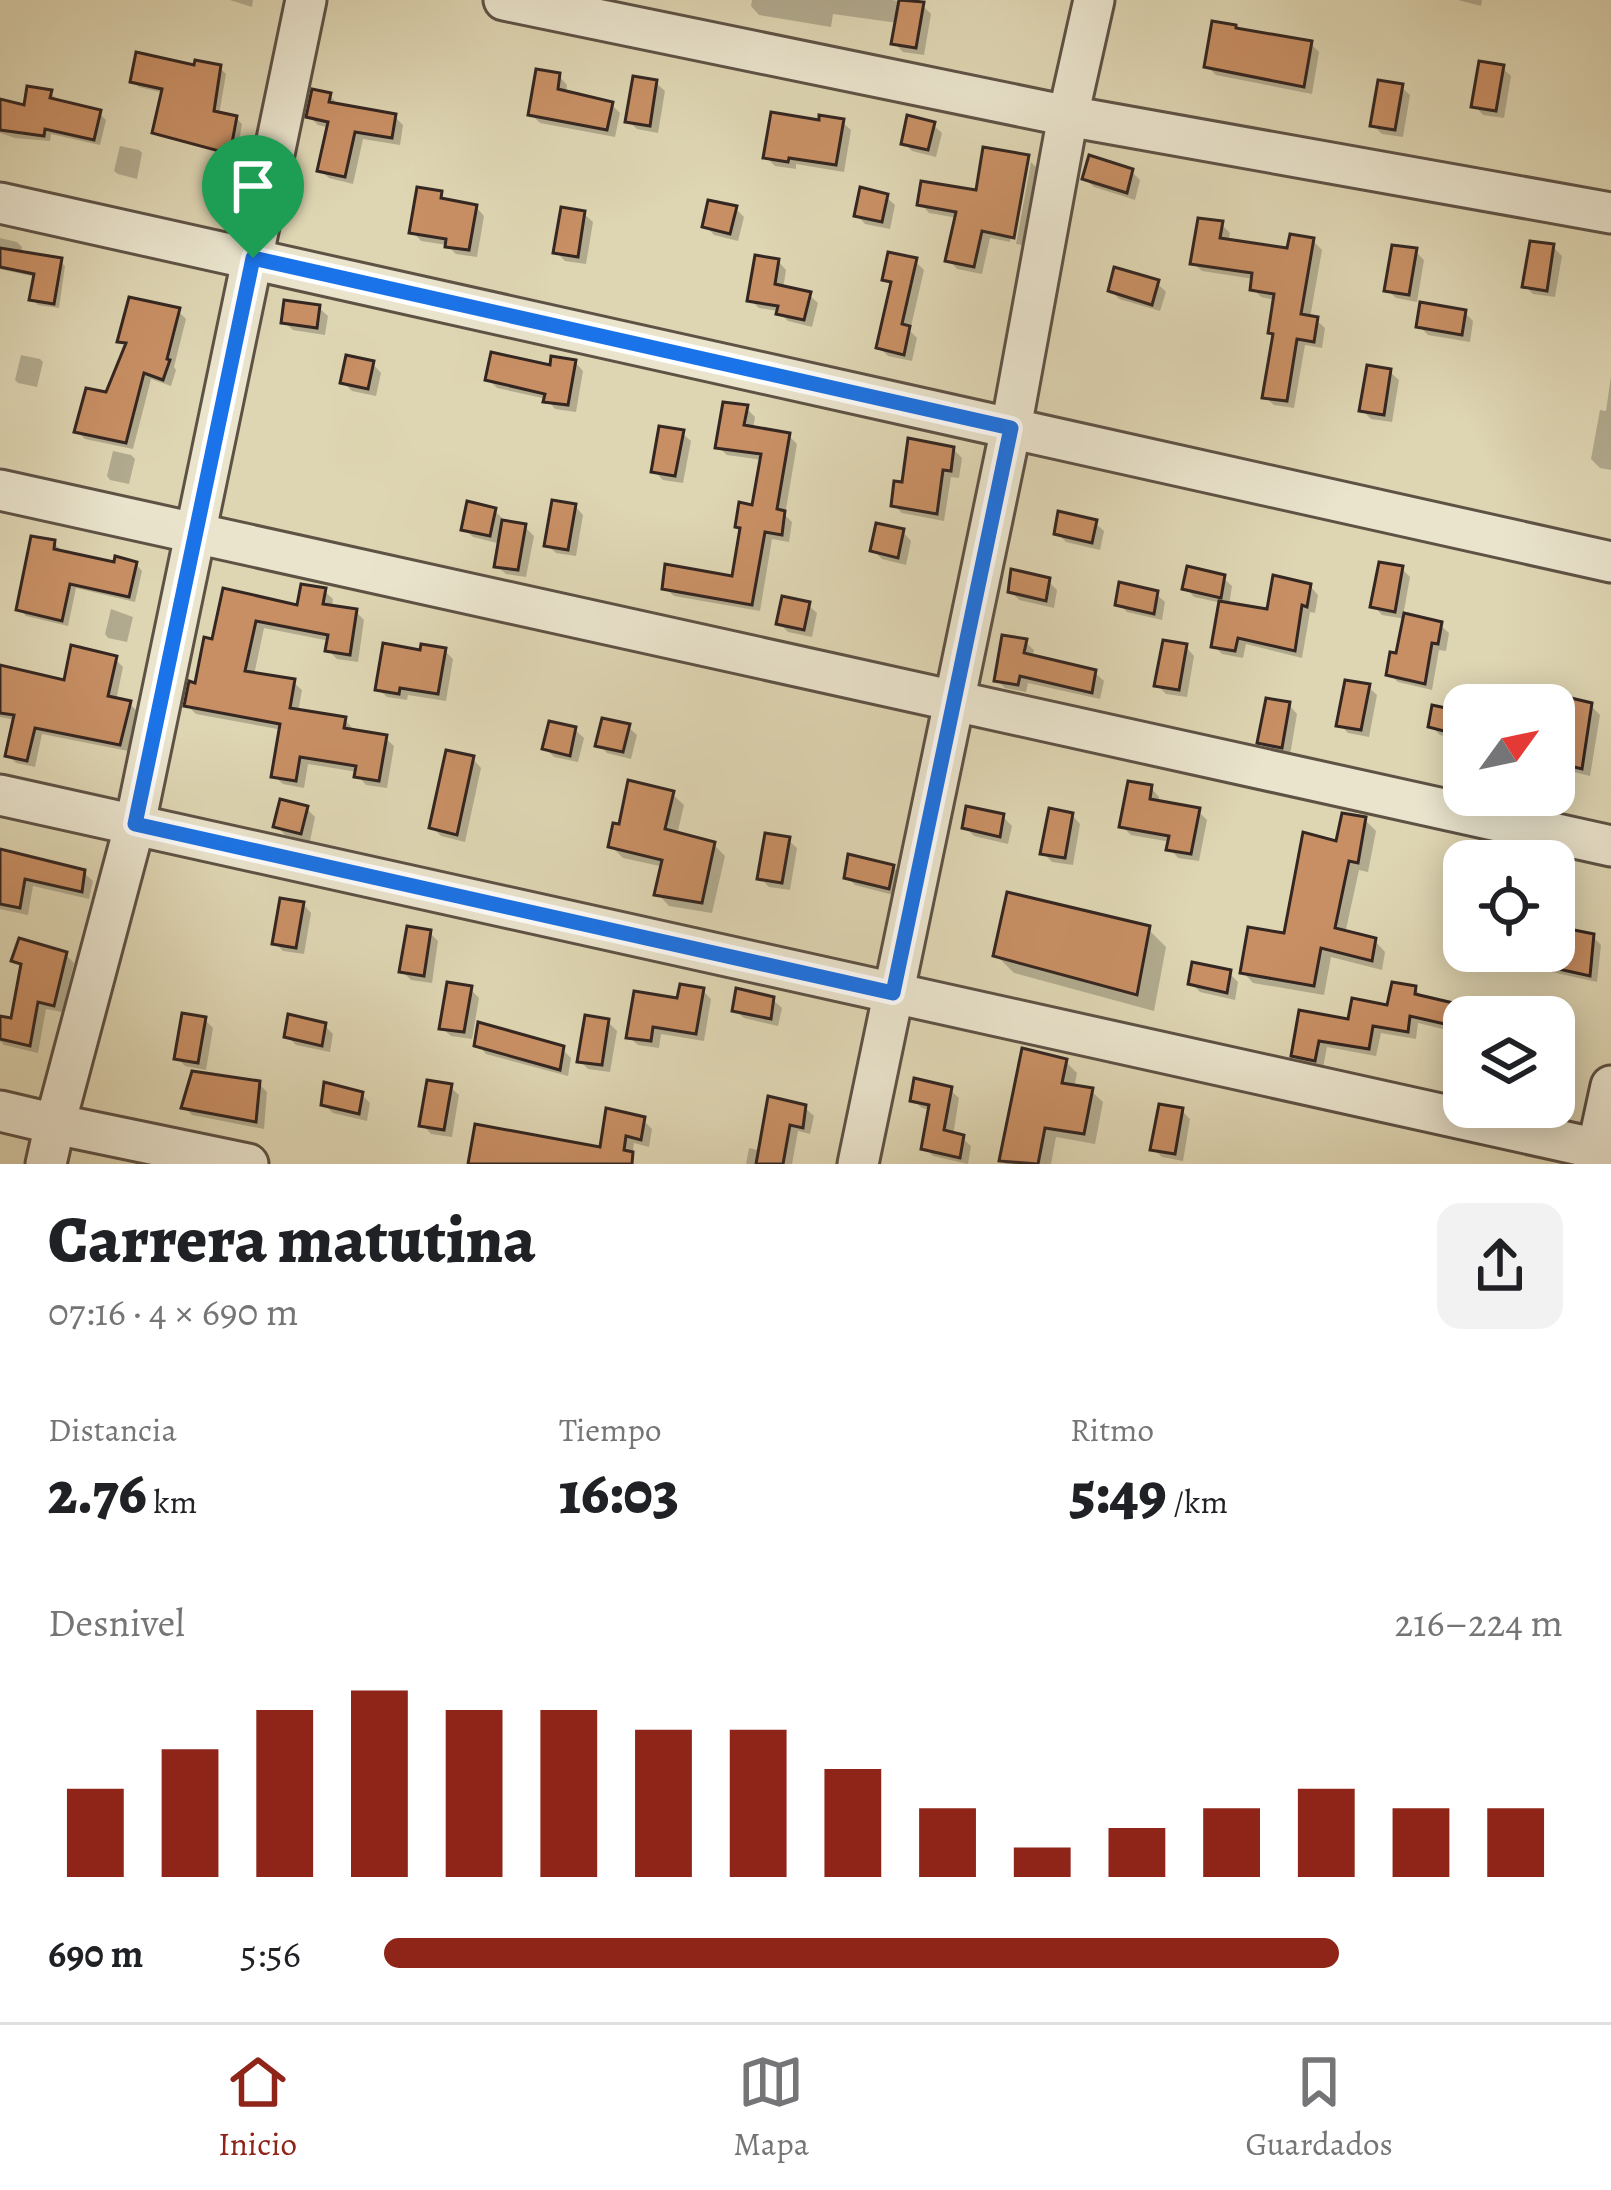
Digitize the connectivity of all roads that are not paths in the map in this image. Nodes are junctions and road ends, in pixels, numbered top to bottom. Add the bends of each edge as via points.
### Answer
1 (306, 0) edge
2 (505, 0) edge
3 (1094, 0) edge
4 (1068, 116) junction
5 (0, 203) edge
6 (1611, 213) edge
7 (253, 258) junction
8 (1011, 428) junction
9 (0, 490) edge
10 (196, 532) junction
11 (1611, 562) edge
12 (955, 700) junction
13 (0, 795) edge
14 (135, 824) junction
15 (1611, 846) edge
16 (893, 993) junction
17 (1611, 1086) edge
18 (0, 1111) edge
19 (55, 1124) junction
20 (1596, 1156) edge
21 (46, 1164) edge
22 (248, 1164) edge
23 (858, 1164) edge

1 - 7 street
2 - 4 street
3 - 4 street
4 - 6 street
4 - 8 street
5 - 7 street
7 - 8 street
7 - 10 street
8 - 11 street
8 - 12 street
9 - 10 street
10 - 12 street
10 - 14 street
12 - 15 street
12 - 16 street
13 - 14 street
14 - 16 street
14 - 19 street
16 - 20 street
16 - 23 street
17 - 20 street
18 - 19 street
19 - 21 street
19 - 22 street

